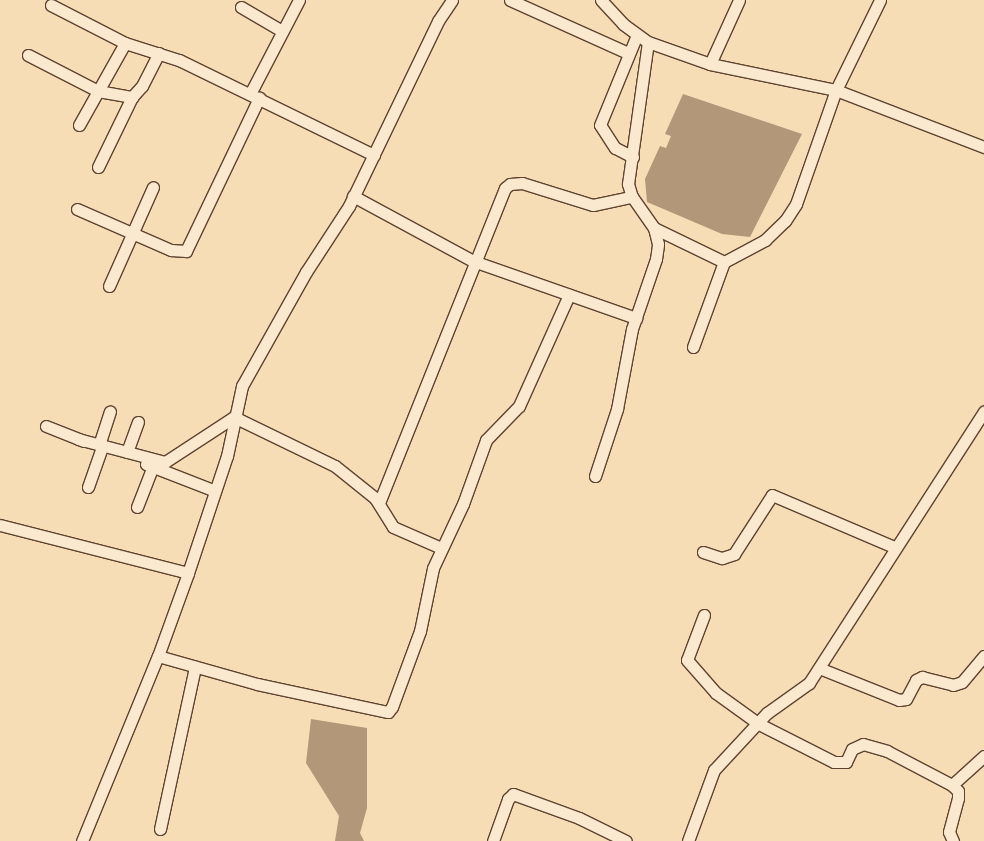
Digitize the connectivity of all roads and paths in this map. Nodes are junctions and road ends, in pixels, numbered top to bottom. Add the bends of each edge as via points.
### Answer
1 (299, 0) edge
2 (452, 0) edge
3 (510, 0) edge
4 (602, 0) edge
5 (739, 0) edge
6 (880, 0) edge
7 (51, 5) dead end
8 (241, 7) dead end
9 (282, 31) junction
10 (637, 35) junction
11 (126, 42) junction
12 (648, 42) junction
13 (159, 53) junction
14 (628, 53) junction
15 (28, 55) dead end
16 (710, 64) junction
17 (836, 90) junction
18 (98, 91) junction
19 (254, 96) junction
20 (132, 97) junction
21 (79, 125) dead end
22 (984, 147) edge
23 (374, 155) junction
24 (633, 157) junction
25 (98, 166) dead end
26 (153, 187) dead end
27 (353, 196) junction
28 (632, 197) junction
29 (77, 210) dead end
30 (654, 228) junction
31 (132, 233) junction
32 (473, 261) junction
33 (724, 262) junction
34 (109, 286) dead end
35 (569, 295) junction
36 (636, 318) junction
37 (694, 347) dead end
38 (984, 411) edge
39 (110, 412) dead end
40 (234, 417) junction
41 (138, 422) dead end
42 (46, 426) dead end
43 (101, 445) junction
44 (127, 452) junction
45 (153, 466) junction
46 (595, 476) dead end
47 (88, 487) dead end
48 (213, 490) junction
49 (378, 502) junction
50 (137, 507) dead end
51 (0, 526) edge
52 (441, 548) junction
53 (894, 548) junction
54 (703, 552) dead end
55 (188, 573) junction
56 (704, 615) dead end
57 (158, 656) junction
58 (984, 656) edge
59 (195, 667) junction
60 (819, 668) junction
61 (759, 724) junction
62 (984, 756) edge
63 (952, 785) junction
64 (160, 830) dead end
65 (82, 841) edge
66 (493, 841) edge
67 (626, 841) edge
68 (688, 841) edge
69 (953, 841) edge

1 - 9 street
2 - 23 street via 438,22
3 - 14 street
4 - 10 street
5 - 16 street
6 - 17 street
7 - 11 street
8 - 9 street
9 - 19 street
10 - 12 street
10 - 14 street
11 - 13 street
11 - 18 street
12 - 16 street
12 - 24 street
13 - 19 street
13 - 20 street via 142,86
14 - 24 street via 600,125 615,148
15 - 18 street
16 - 17 street
17 - 22 street
17 - 33 street via 792,213 764,240
18 - 20 street
18 - 21 street
19 - 23 street
19 - 31 street via 186,251 177,252
20 - 25 street
23 - 27 street
24 - 28 street via 628,184
26 - 31 street
27 - 32 street
27 - 40 street via 267,338 242,386
28 - 30 street
28 - 32 street via 593,204 522,183 510,184
29 - 31 street
30 - 33 street
30 - 36 street via 658,244 656,259
31 - 34 street
32 - 35 street
32 - 49 street via 443,346
33 - 37 street
35 - 36 street
35 - 52 street via 519,406 486,440 463,504
36 - 46 street via 617,410
38 - 53 street
39 - 43 street
40 - 44 street via 166,462
40 - 48 street via 227,456
40 - 49 street via 335,466
41 - 44 street
42 - 43 street
43 - 44 street
43 - 45 street
43 - 47 street
45 - 48 street
45 - 50 street
48 - 55 street
49 - 52 street via 394,527
51 - 55 street
52 - 59 street via 433,568 420,631 388,712
53 - 54 street via 772,495 734,554 722,558
53 - 60 street
55 - 57 street
56 - 61 street via 687,660 716,693
57 - 59 street
57 - 65 street
58 - 60 street via 962,682 954,685 922,676 916,680 906,699 899,700
59 - 64 street
60 - 61 street via 804,689 773,708
61 - 63 street via 834,762 846,762 852,750 862,744 887,751
61 - 68 street via 714,770
62 - 63 street
63 - 69 street via 958,791 949,832
66 - 67 street via 508,799 513,794 579,818

